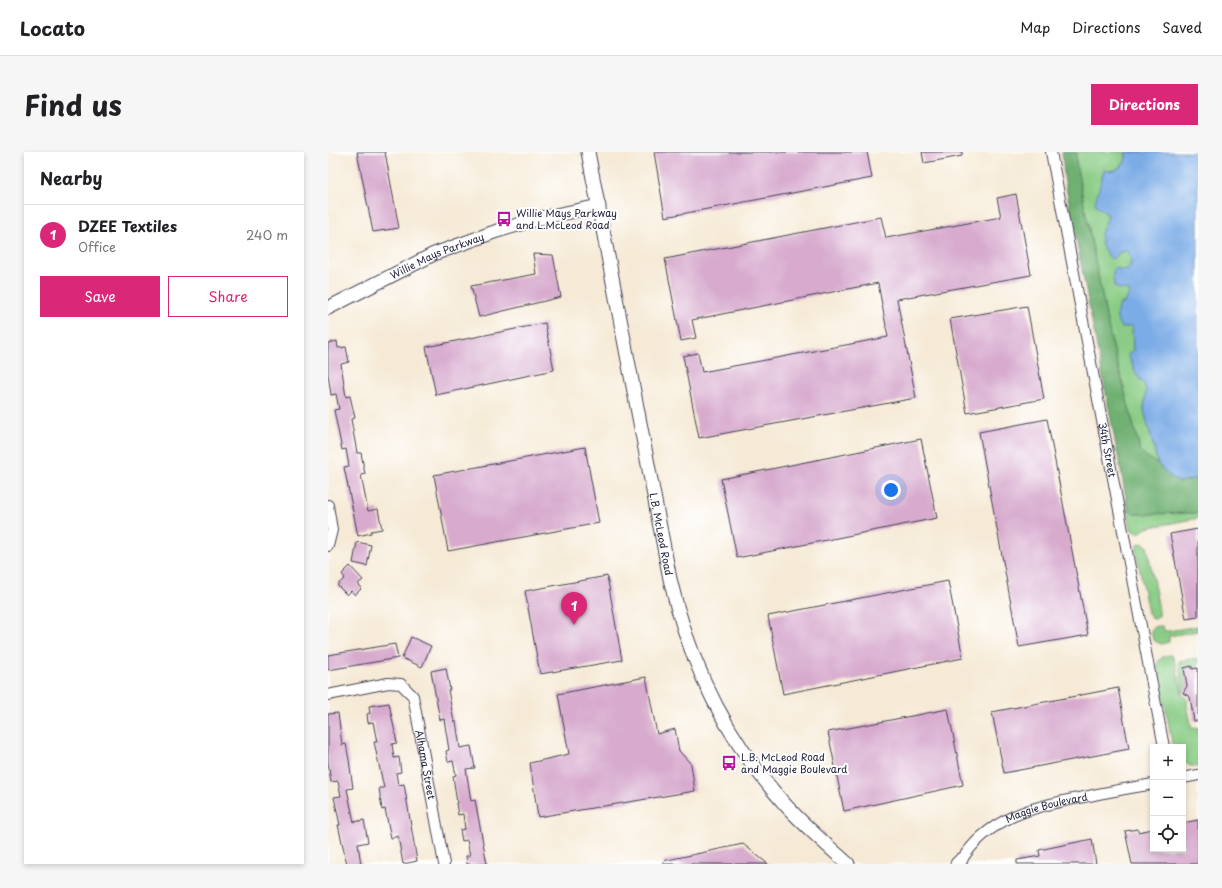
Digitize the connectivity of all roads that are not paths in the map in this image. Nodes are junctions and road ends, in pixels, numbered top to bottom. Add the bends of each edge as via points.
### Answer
1 (588, 152) edge
2 (1051, 152) edge
3 (599, 206) junction
4 (328, 308) edge
5 (328, 505) edge
6 (328, 546) edge
7 (328, 695) edge
8 (1163, 744) edge
9 (1198, 775) edge
10 (1186, 777) edge
11 (1150, 785) edge
12 (959, 863) edge
13 (444, 864) edge
14 (848, 864) edge

1 - 3 street, L.B. McLeod Road
2 - 8 street, 34th Street
3 - 4 street, Willie Mays Parkway via 541,218 496,231 434,254
3 - 14 street, L.B. McLeod Road via 670,579 683,628 720,713 753,765 782,802
5 - 6 street via 332,530
7 - 13 street, Alhama Street via 388,683 401,684 413,696
9 - 10 street
11 - 12 street, Maggie Boulevard via 1048,803 1021,813 996,825 976,840

